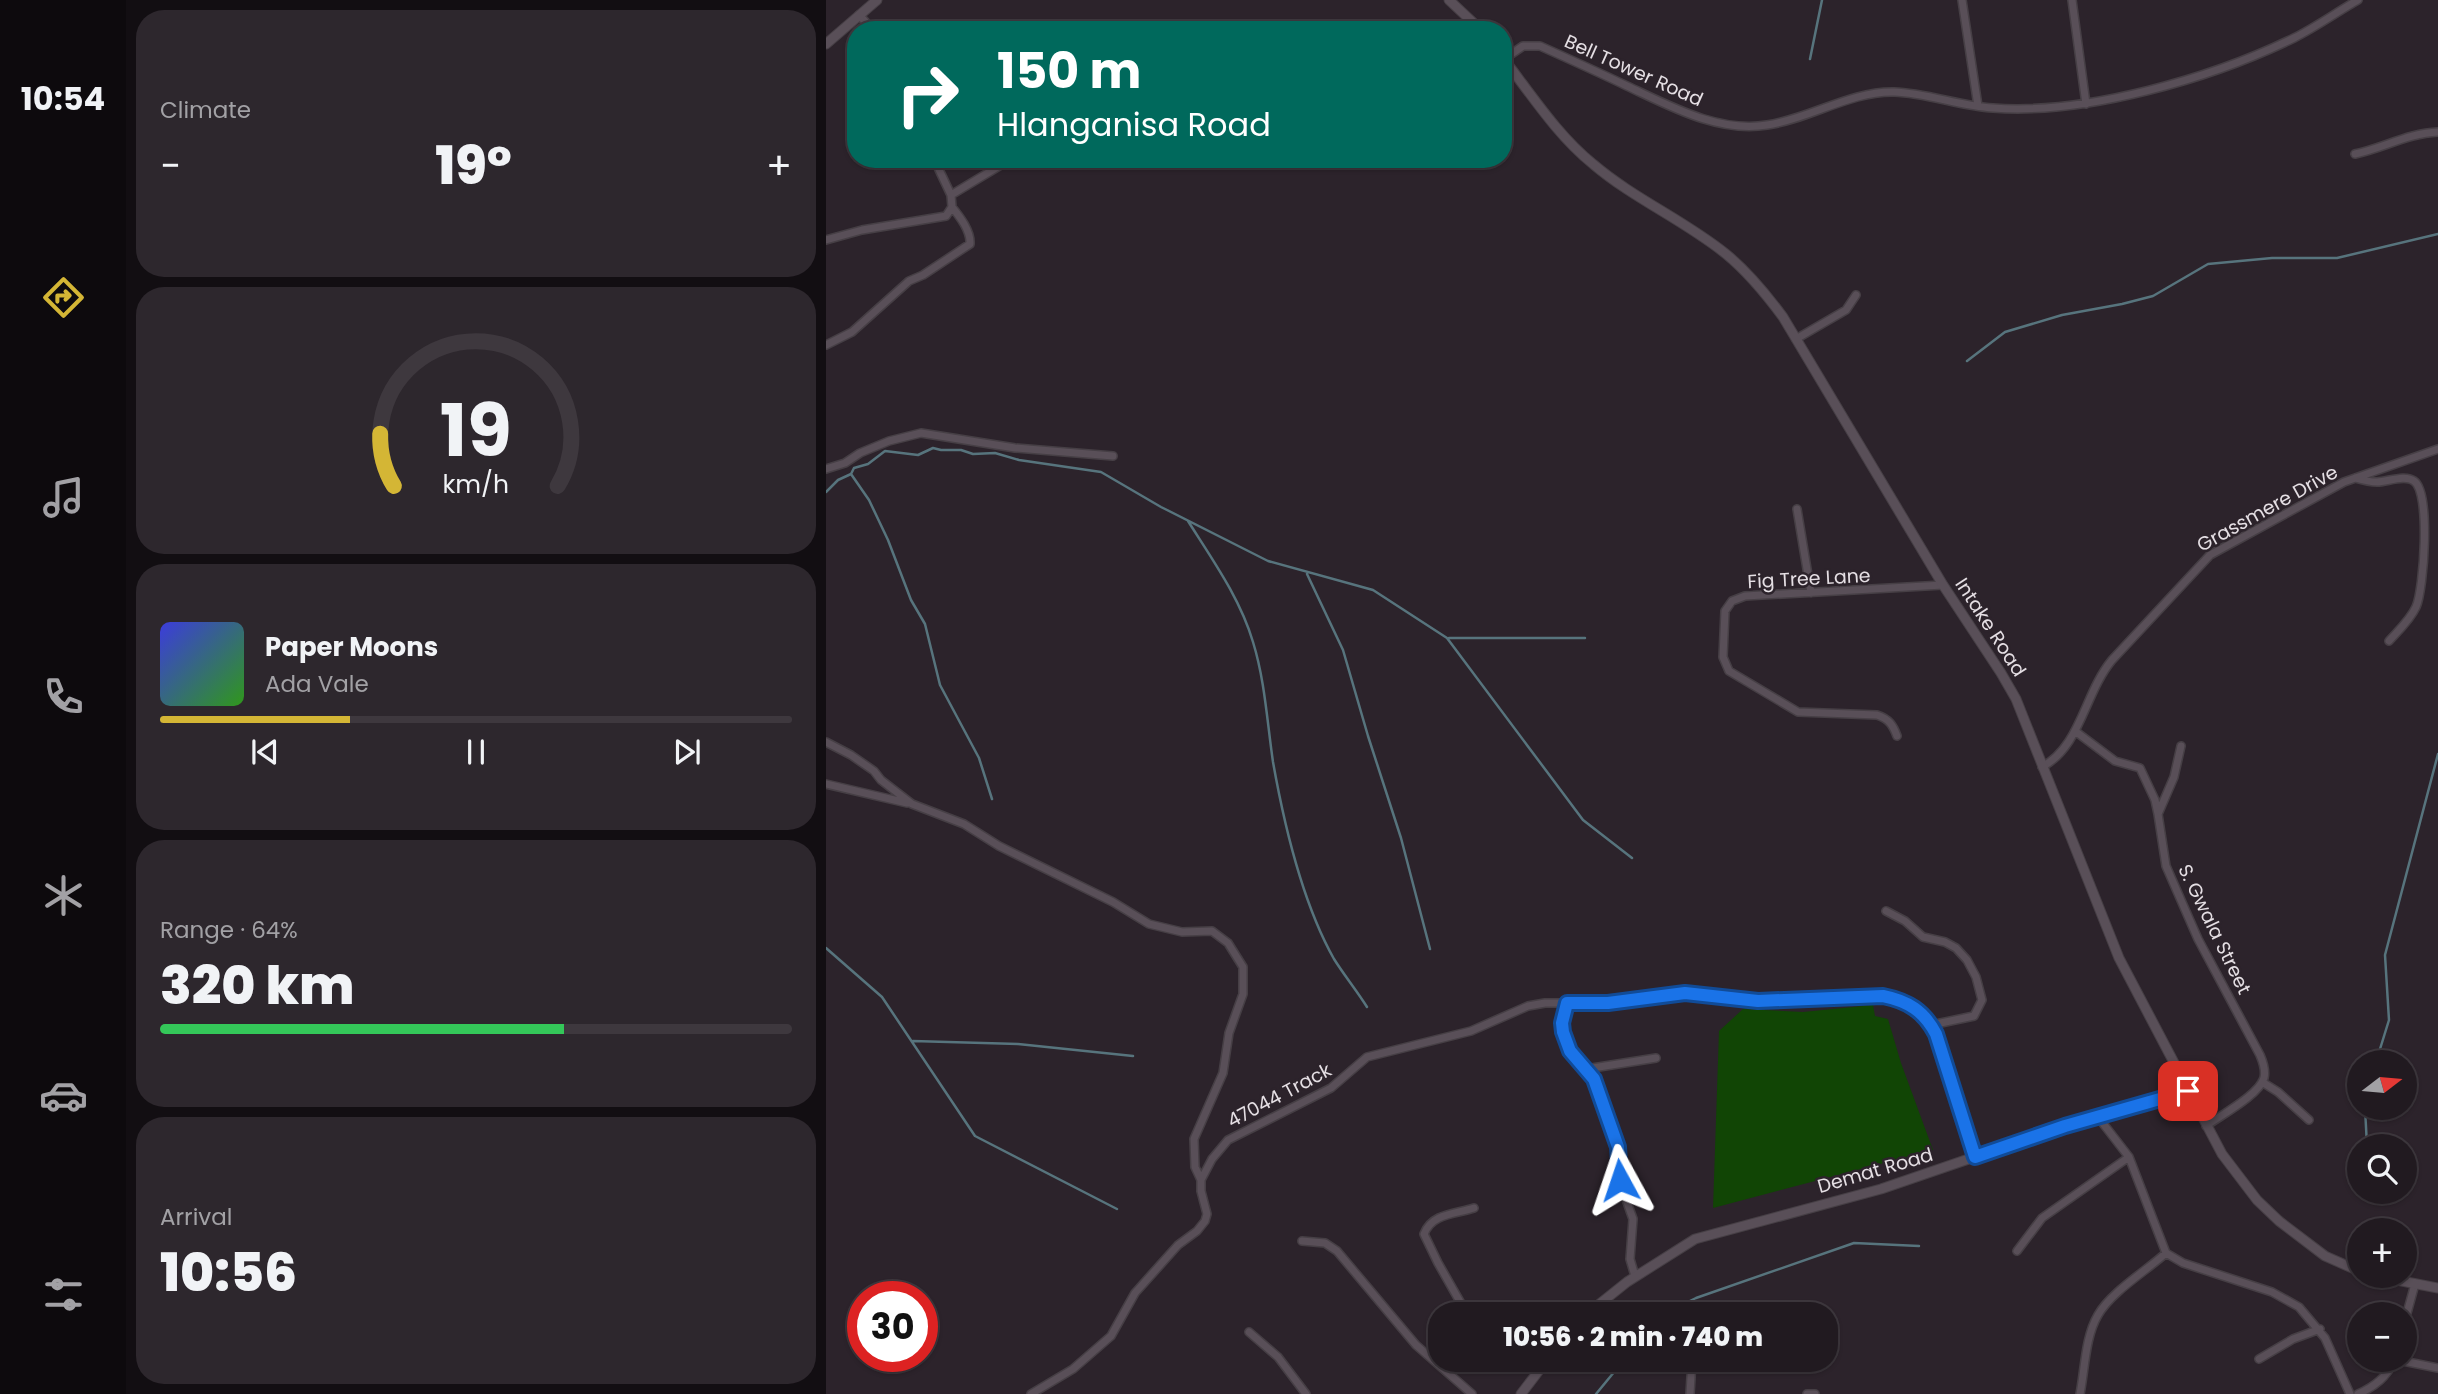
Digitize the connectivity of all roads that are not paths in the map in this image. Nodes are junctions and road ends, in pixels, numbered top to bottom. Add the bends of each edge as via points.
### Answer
1 (877, 0) edge
2 (1449, 0) edge
3 (1962, 0) edge
4 (2072, 0) edge
5 (2358, 0) edge
6 (859, 15) junction
7 (852, 21) edge
8 (865, 21) edge
9 (1471, 21) edge
10 (847, 26) edge
11 (826, 44) edge
12 (1512, 53) edge
13 (1512, 69) edge
14 (2086, 104) junction
15 (1978, 106) junction
16 (2438, 132) edge
17 (2355, 154) dead end
18 (938, 168) edge
19 (996, 168) edge
20 (951, 195) junction
21 (951, 207) junction
22 (826, 240) edge
23 (1856, 295) dead end
24 (1796, 340) junction
25 (826, 345) edge
26 (2438, 449) edge
27 (1113, 456) dead end
28 (826, 469) edge
29 (2355, 478) junction
30 (1797, 509) dead end
31 (1943, 585) junction
32 (1811, 593) junction
33 (2389, 641) dead end
34 (2075, 731) junction
35 (1896, 736) dead end
36 (826, 742) edge
37 (2181, 746) dead end
38 (2042, 767) junction
39 (826, 784) edge
40 (912, 804) junction
41 (2158, 814) junction
42 (1886, 911) dead end
43 (1567, 1003) junction
44 (1931, 1024) junction
45 (1656, 1058) dead end
46 (1586, 1069) junction
47 (2262, 1082) junction
48 (2188, 1091) junction
49 (2098, 1117) junction
50 (2309, 1120) dead end
51 (2206, 1126) junction
52 (1975, 1157) junction
53 (2129, 1157) junction
54 (1201, 1180) junction
55 (1474, 1208) dead end
56 (1302, 1241) dead end
57 (2017, 1251) dead end
58 (2166, 1253) junction
59 (2347, 1266) edge
60 (1636, 1276) junction
61 (2417, 1284) edge
62 (2438, 1288) edge
63 (1460, 1302) edge
64 (1602, 1302) edge
65 (2320, 1329) junction
66 (1249, 1332) dead end
67 (2259, 1359) dead end
68 (2417, 1364) edge
69 (2438, 1368) edge
70 (1691, 1372) edge
71 (2389, 1372) edge
72 (1536, 1373) edge
73 (1031, 1394) edge
74 (1306, 1394) edge
75 (1472, 1394) edge
76 (1521, 1394) edge
77 (1689, 1394) edge
78 (1807, 1394) edge
79 (1815, 1394) edge
80 (2080, 1394) edge
81 (2350, 1394) edge
82 (2358, 1394) edge

1 - 6 street
2 - 9 street
3 - 15 street
4 - 14 street
5 - 14 street, Bell Tower Road via 2297,36 2225,66
6 - 7 street
6 - 8 street
10 - 11 street
12 - 15 street, Bell Tower Road via 1523,46 1541,46 1679,110 1726,124 1767,125 1881,92
13 - 24 street, Intake Road via 1554,125 1591,163 1724,252 1759,286
14 - 15 street, Bell Tower Road
16 - 17 street
18 - 20 street
19 - 20 street
20 - 21 street
21 - 22 street via 947,216
21 - 25 street via 970,236 970,244 909,281 852,332
23 - 24 street via 1846,310
24 - 31 street, Intake Road
26 - 29 street, Grassmere Drive
27 - 28 street via 921,433 889,441
29 - 33 street via 2380,482 2409,478 2423,495 2424,561 2419,595 2410,618
29 - 34 street, Grassmere Drive via 2200,564 2100,675
30 - 32 street
31 - 32 street, Fig Tree Lane
31 - 38 street, Intake Road via 2011,691
32 - 35 street, Fig Tree Lane via 1745,596 1731,601 1725,611 1726,666 1734,676 1790,709 1804,714 1877,715 1891,723
34 - 38 street, Grassmere Drive via 2060,755
34 - 41 street, S. Gwala Street via 2115,761 2140,768
36 - 40 street via 874,771
37 - 41 street
38 - 48 street, Intake Road via 2119,958
39 - 40 street
40 - 54 street via 964,824 1149,924 1182,932 1212,931 1236,953 1245,973 1243,994 1229,1033 1223,1073 1194,1139 1193,1158
41 - 47 street, S. Gwala Street via 2171,879 2260,1055
42 - 44 street via 1923,937 1956,948 1976,978 1982,1000 1974,1016
43 - 44 street, 47044 Track via 1685,993 1758,1001 1883,996 1909,1004
43 - 46 street via 1563,1032 1570,1051
43 - 54 street, 47044 Track via 1528,1006 1471,1031 1367,1057 1331,1088 1228,1140
44 - 52 street
45 - 46 street
46 - 60 street via 1594,1079 1618,1147 1620,1180 1633,1219 1630,1259
47 - 50 street
47 - 51 street
48 - 49 street, Demat Road
48 - 51 street, Intake Road
49 - 52 street, Demat Road
49 - 53 street
51 - 59 street, Intake Road via 2257,1200 2325,1256
52 - 60 street, Demat Road via 1893,1185 1695,1238
53 - 57 street via 2042,1218
53 - 58 street
54 - 73 street via 1205,1221 1143,1283 1111,1336 1073,1369
55 - 63 street via 1450,1212 1429,1225 1424,1234
56 - 75 street via 1325,1243 1337,1251 1416,1345
58 - 65 street via 2285,1298
58 - 80 street via 2097,1316
60 - 64 street, Demat Road
61 - 62 street
65 - 67 street
65 - 81 street
66 - 74 street via 1278,1357
68 - 69 street
70 - 77 street
71 - 82 street
72 - 76 street
78 - 79 street

